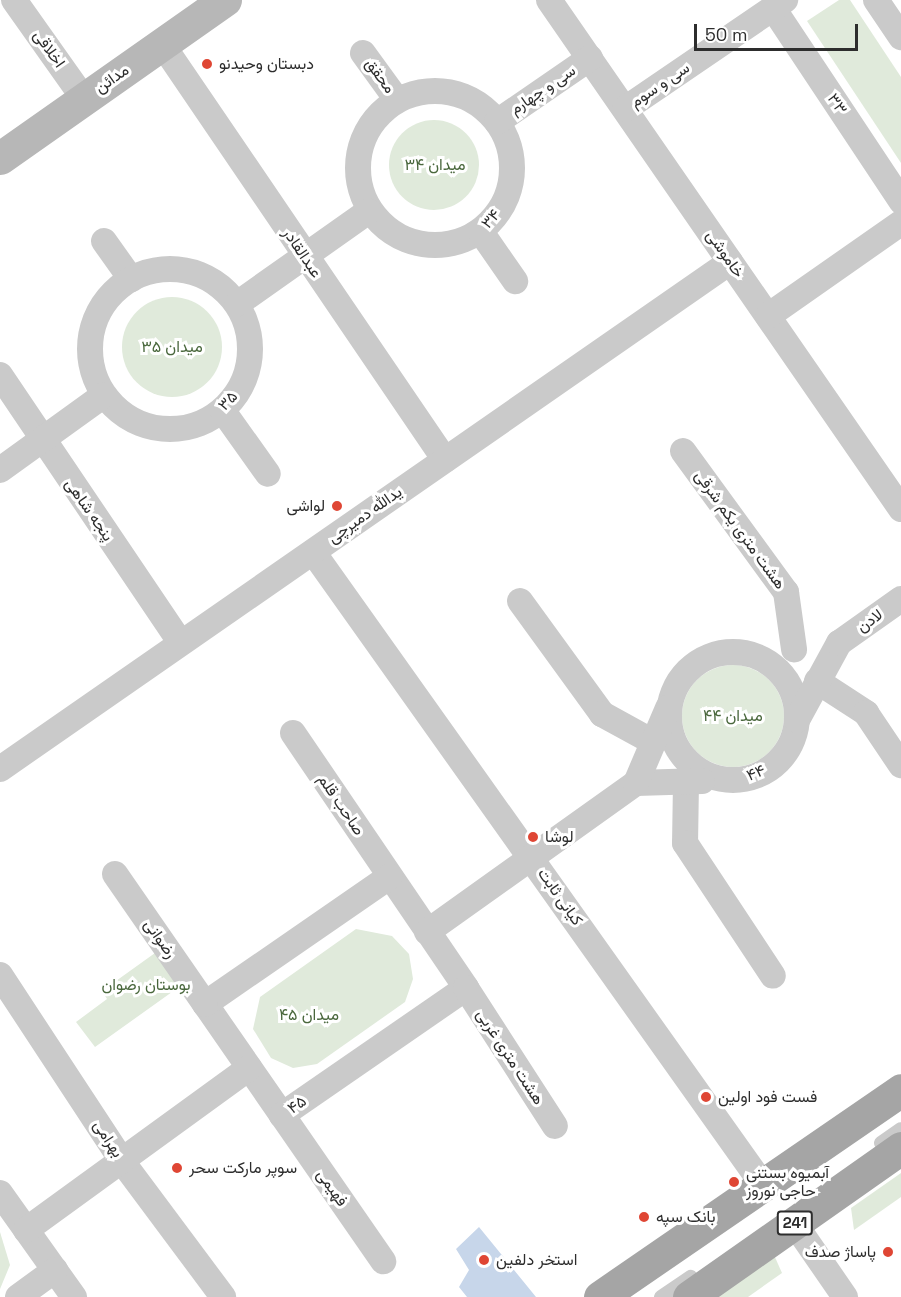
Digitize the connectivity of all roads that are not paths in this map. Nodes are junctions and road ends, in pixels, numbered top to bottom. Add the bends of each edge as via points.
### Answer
1 (14, 0) edge
2 (225, 0) edge
3 (549, 0) edge
4 (876, 0) edge
5 (779, 4) edge
6 (901, 37) edge
7 (162, 44) junction
8 (363, 53) dead end
9 (590, 58) junction
10 (84, 99) junction
11 (397, 100) junction
12 (625, 110) junction
13 (497, 122) junction
14 (0, 158) edge
15 (901, 201) edge
16 (369, 211) junction
17 (901, 223) edge
18 (481, 232) junction
19 (104, 241) dead end
20 (305, 259) junction
21 (730, 262) junction
22 (131, 279) junction
23 (515, 281) dead end
24 (237, 304) junction
25 (768, 316) junction
26 (0, 375) edge
27 (104, 395) junction
28 (223, 411) junction
29 (41, 441) junction
30 (683, 451) dead end
31 (445, 460) junction
32 (0, 470) edge
33 (268, 474) dead end
34 (901, 509) edge
35 (313, 552) junction
36 (901, 599) edge
37 (520, 601) dead end
38 (181, 643) junction
39 (839, 643) junction
40 (794, 649) junction
41 (751, 654) junction
42 (817, 681) junction
43 (669, 705) junction
44 (797, 720) junction
45 (293, 733) dead end
46 (652, 742) junction
47 (901, 765) edge
48 (0, 769) edge
49 (731, 780) junction
50 (686, 782) junction
51 (636, 783) junction
52 (532, 857) junction
53 (115, 874) dead end
54 (389, 877) junction
55 (427, 932) junction
56 (0, 975) edge
57 (773, 976) dead end
58 (466, 988) junction
59 (205, 1004) junction
60 (249, 1068) junction
61 (901, 1090) edge
62 (282, 1115) junction
63 (555, 1126) dead end
64 (901, 1129) edge
65 (901, 1148) edge
66 (124, 1164) junction
67 (763, 1185) junction
68 (0, 1193) edge
69 (794, 1223) junction
70 (26, 1230) junction
71 (383, 1261) dead end
72 (56, 1270) junction
73 (18, 1297) edge
74 (74, 1297) edge
75 (223, 1297) edge
76 (600, 1297) edge
77 (661, 1297) edge
78 (689, 1297) edge
79 (845, 1297) edge

1 - 10 street, اخلاقی
2 - 7 main road, مدائن
3 - 9 street, خاموشی
4 - 6 street
5 - 12 street, سی و سوم
5 - 15 street, ۳۳
7 - 10 main road, مدائن
7 - 20 street, عبدالقادر
8 - 11 street, محقق
9 - 12 street, خاموشی
9 - 13 street, سی و چهارم
10 - 14 main road, مدائن
11 - 13 street, ۳۴ via 440,90 462,95
11 - 16 street, ۳۴ via 377,116 359,154 359,187
12 - 21 street, خاموشی
13 - 18 street, ۳۴ via 513,168 498,214
16 - 18 street, ۳۴ via 386,230 425,245 458,243
16 - 20 street
17 - 25 street
18 - 23 street
19 - 22 street
20 - 24 street
20 - 31 street, عبدالقادر
21 - 25 street, خاموشی
21 - 31 street, یدالله دمیرچی
22 - 24 street, ۳۵ via 165,270 200,275
22 - 27 street, ۳۵ via 110,296 94,327 93,371
24 - 28 street, ۳۵ via 251,349 238,393
25 - 34 street, خاموشی
26 - 29 street, پنجه شاهی
27 - 28 street, ۳۵ via 123,414 147,426 174,430 200,424
27 - 29 street
28 - 33 street
29 - 32 street
29 - 38 street, پنجه شاهی
30 - 40 street, هشت متری یکم شرقی via 786,592
31 - 35 street, یدالله دمیرچی
35 - 38 street, یدالله دمیرچی
35 - 52 street, کیانی ثابت
36 - 39 street, لادن
37 - 46 street via 602,714
38 - 48 street, یدالله دمیرچی
39 - 40 street
39 - 42 street, ۴۴
40 - 41 street
41 - 43 street via 730,652 699,662 677,685
41 - 44 street via 786,680
42 - 44 street, ۴۴
42 - 47 street via 866,713
43 - 46 street
43 - 49 street, ۴۴ via 674,741 684,757 697,769
44 - 49 street, ۴۴ via 783,757 750,778
45 - 54 street, صاحب قلم
46 - 51 street
49 - 50 street
50 - 51 street
50 - 57 street via 685,843
51 - 52 street
52 - 55 street
52 - 67 street, کیانی ثابت
53 - 59 street, رضوانی
54 - 55 street
54 - 59 street
55 - 58 street
56 - 66 street, بهرامی
58 - 62 street, ۴۵
58 - 63 street, هشت متری غربی
59 - 60 street, ۴۵
60 - 62 street, ۴۵
60 - 66 street
61 - 67 main road
62 - 71 street, فهیمی
64 - 77 lane
65 - 69 main road, 241
66 - 70 street
66 - 75 street, بهرامی
67 - 76 main road
68 - 70 street
69 - 78 main road, 241
69 - 79 street
70 - 72 street
72 - 73 street
72 - 74 street

